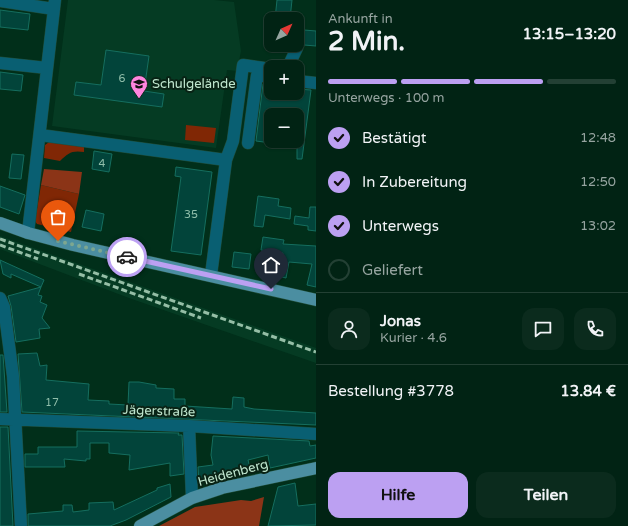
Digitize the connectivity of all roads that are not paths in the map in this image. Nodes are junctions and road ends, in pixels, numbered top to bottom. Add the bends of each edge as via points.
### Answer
1 (0, 1) edge
2 (55, 4) edge
3 (0, 63) edge
4 (47, 68) junction
5 (264, 68) edge
6 (264, 76) edge
7 (304, 82) edge
8 (316, 83) edge
9 (40, 135) junction
10 (248, 143) dead end
11 (226, 160) junction
12 (0, 223) edge
13 (28, 233) junction
14 (211, 275) junction
15 (0, 298) edge
16 (316, 300) edge
17 (4, 332) edge
18 (0, 419) edge
19 (16, 419) junction
20 (189, 426) junction
21 (316, 434) edge
22 (316, 468) edge
23 (192, 498) junction
24 (21, 526) edge
25 (140, 526) edge

1 - 2 street
2 - 4 street
3 - 4 street
4 - 9 street
5 - 11 street via 243,65 233,141
6 - 10 street via 257,75
7 - 8 street
9 - 11 street
9 - 13 street
11 - 14 street
12 - 13 main road
13 - 14 main road
14 - 16 main road
15 - 17 street via 4,307
17 - 19 street
18 - 19 street, Jägerstraße
19 - 20 street, Jägerstraße
19 - 24 street
20 - 21 street, Jägerstraße
20 - 23 street
22 - 23 main road, Heidenberg via 222,488
23 - 25 main road, Heidenberg

